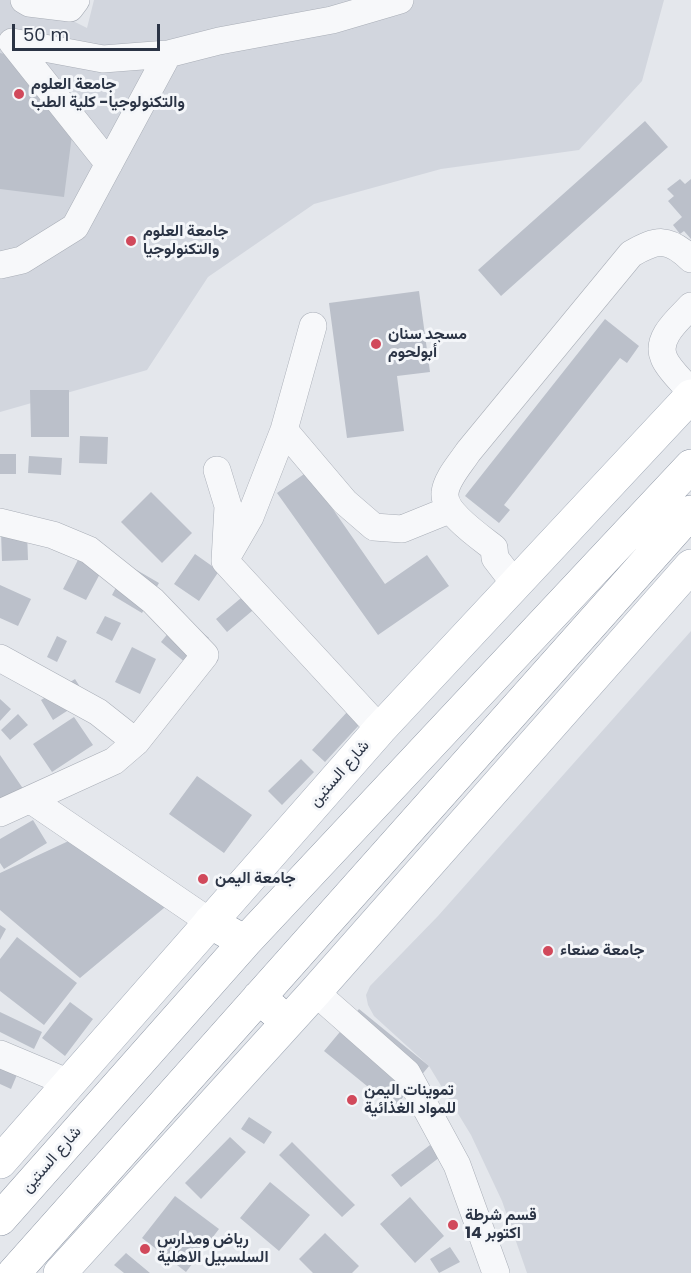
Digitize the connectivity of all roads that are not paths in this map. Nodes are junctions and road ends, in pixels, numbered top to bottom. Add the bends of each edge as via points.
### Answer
1 (24, 0) edge
2 (76, 0) edge
3 (400, 0) edge
4 (6, 41) edge
5 (168, 54) junction
6 (109, 164) junction
7 (691, 259) edge
8 (0, 265) edge
9 (691, 306) edge
10 (313, 326) dead end
11 (691, 394) edge
12 (284, 430) junction
13 (691, 466) edge
14 (217, 470) dead end
15 (449, 510) junction
16 (691, 512) edge
17 (0, 522) edge
18 (225, 561) junction
19 (691, 566) edge
20 (515, 584) junction
21 (0, 657) edge
22 (380, 729) junction
23 (136, 742) junction
24 (31, 800) junction
25 (0, 813) edge
26 (210, 922) junction
27 (245, 942) junction
28 (315, 992) junction
29 (259, 997) junction
30 (287, 1022) junction
31 (0, 1054) edge
32 (69, 1083) junction
33 (0, 1162) edge
34 (0, 1219) edge
35 (14, 1273) edge
36 (60, 1273) edge
37 (496, 1273) edge

1 - 2 street via 70,8
3 - 5 street via 332,20
4 - 5 street via 102,59
4 - 6 street
5 - 6 street
6 - 8 street via 75,227 22,260
7 - 15 street via 664,243 651,243 631,254 468,452 444,494
9 - 11 street via 668,330 663,358
10 - 12 street
11 - 20 main road, شارع الستين
12 - 15 street via 345,502 374,527 402,529
12 - 18 street via 250,517
13 - 27 main road, شارع الستين
14 - 18 street via 228,506
15 - 20 street via 494,548 495,558
16 - 29 main road
17 - 23 street via 53,535 89,550 153,601 205,655
18 - 22 street
19 - 28 main road
20 - 22 main road, شارع الستين
21 - 23 street via 98,712
22 - 26 main road, شارع الستين
23 - 24 street via 114,761
24 - 25 street
24 - 26 street
26 - 27 main road
26 - 32 main road, شارع الستين
27 - 34 main road, شارع الستين
28 - 30 main road
28 - 37 street via 407,1073 457,1165
29 - 30 main road
29 - 35 main road
30 - 36 main road
31 - 32 street
32 - 33 main road, شارع الستين

